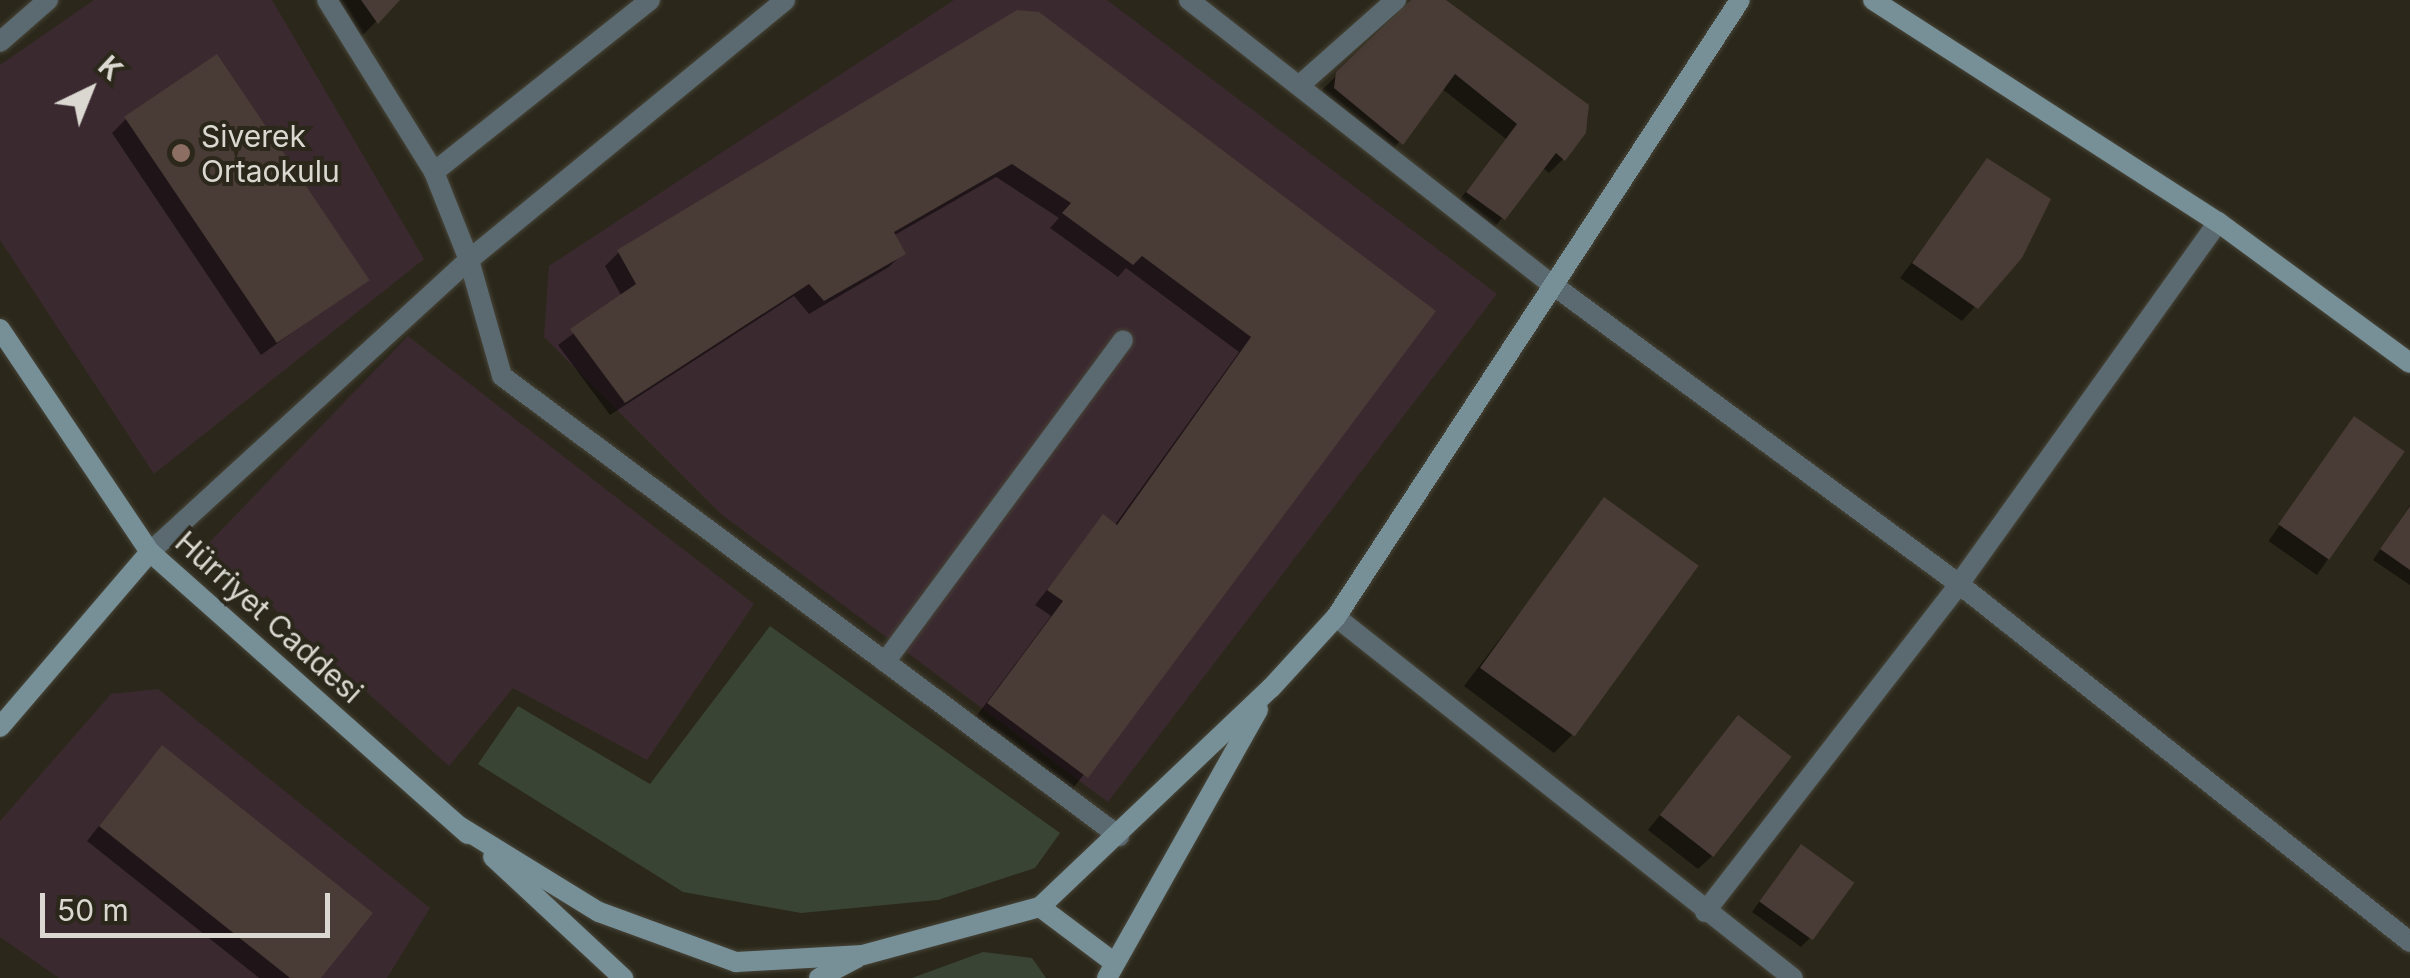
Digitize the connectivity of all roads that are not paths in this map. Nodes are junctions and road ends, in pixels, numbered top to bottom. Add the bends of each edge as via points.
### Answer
1 (48, 0) edge
2 (327, 0) edge
3 (650, 0) edge
4 (785, 0) edge
5 (1190, 0) edge
6 (1396, 0) edge
7 (1740, 0) edge
8 (1873, 0) edge
9 (0, 42) edge
10 (1301, 84) junction
11 (434, 172) junction
12 (2218, 222) junction
13 (469, 260) junction
14 (1553, 285) junction
15 (0, 329) edge
16 (1124, 340) dead end
17 (2410, 363) edge
18 (150, 552) junction
19 (1960, 584) junction
20 (1336, 616) junction
21 (885, 662) junction
22 (1271, 688) junction
23 (0, 727) edge
24 (459, 826) junction
25 (1119, 836) junction
26 (1040, 907) junction
27 (1705, 912) junction
28 (2410, 942) edge
29 (863, 955) junction
30 (1110, 970) edge
31 (623, 978) edge
32 (819, 978) edge
33 (1793, 978) edge

1 - 9 street
2 - 11 street
3 - 11 street
4 - 13 street
5 - 10 street
6 - 10 street
7 - 14 main road
8 - 12 main road
10 - 14 street
11 - 13 street
12 - 17 main road
12 - 19 street
13 - 18 street
13 - 21 street via 502,376
14 - 19 street
14 - 20 main road
15 - 18 main road, Hürriyet Caddesi
16 - 21 street
18 - 23 main road
18 - 24 main road, Hürriyet Caddesi
19 - 27 street
19 - 28 street
20 - 22 main road
20 - 27 street
21 - 25 street
22 - 25 main road
22 - 30 main road
24 - 29 main road via 599,912 736,962
24 - 31 main road
25 - 26 main road
26 - 29 main road
26 - 30 main road
27 - 33 street
29 - 32 main road

